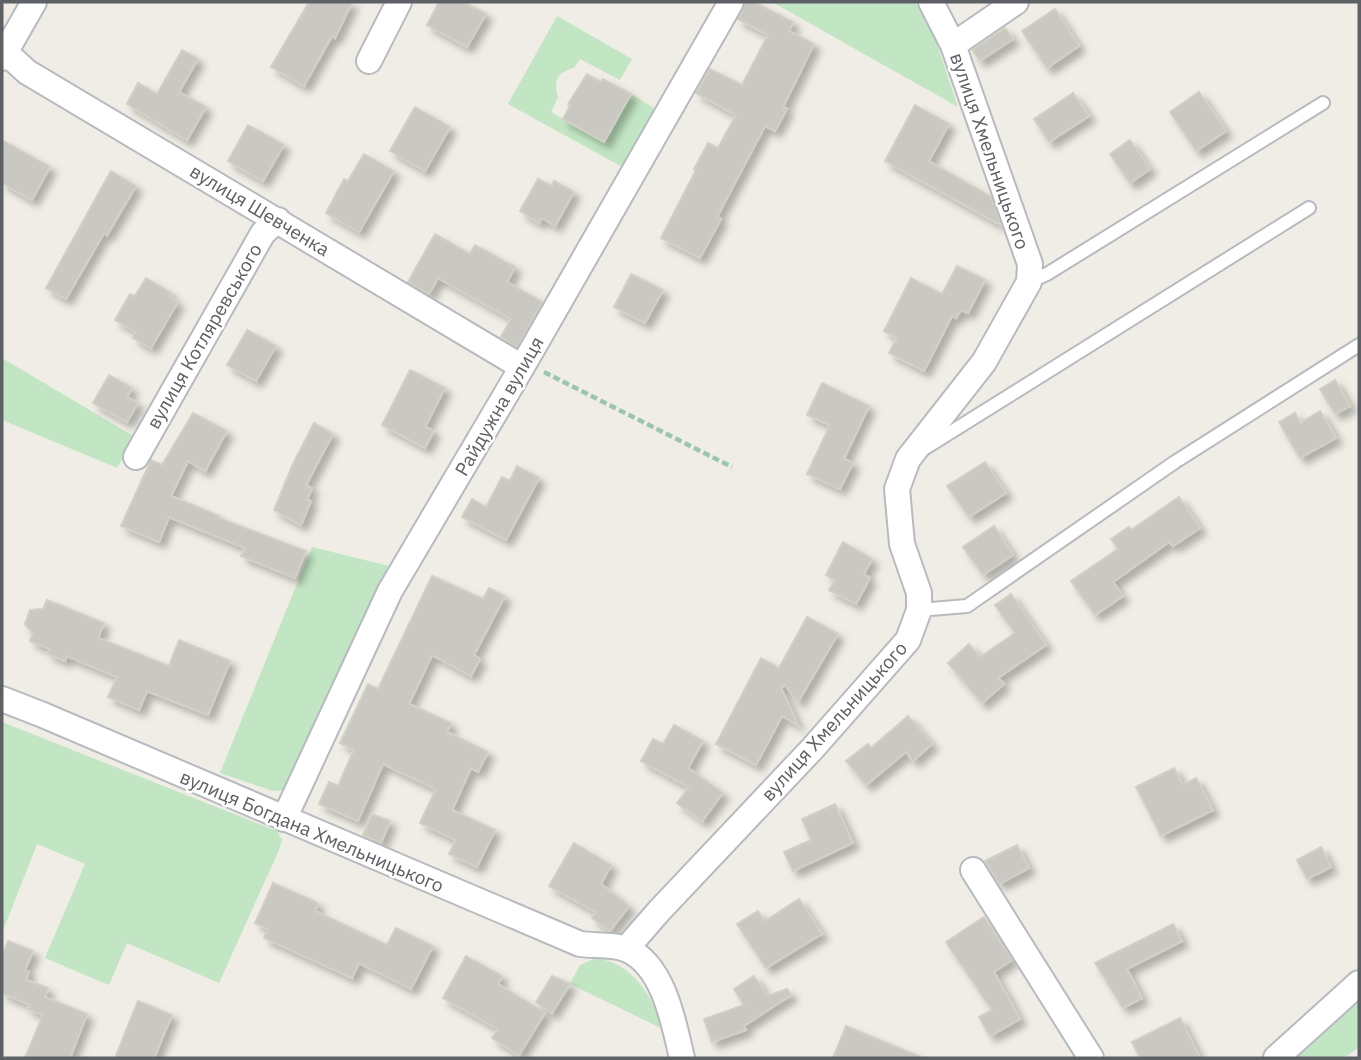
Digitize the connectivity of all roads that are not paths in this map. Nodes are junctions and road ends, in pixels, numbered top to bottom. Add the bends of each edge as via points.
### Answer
1 (34, 2) edge
2 (399, 2) edge
3 (731, 2) edge
4 (931, 2) edge
5 (1016, 2) edge
6 (953, 45) junction
7 (3, 53) edge
8 (369, 61) dead end
9 (1323, 103) dead end
10 (1309, 208) dead end
11 (278, 220) junction
12 (1029, 282) junction
13 (1359, 345) edge
14 (523, 365) junction
15 (136, 457) dead end
16 (908, 459) junction
17 (919, 610) junction
18 (2, 699) edge
19 (284, 819) junction
20 (973, 870) dead end
21 (626, 949) junction
22 (1359, 983) edge
23 (682, 1058) edge
24 (1091, 1058) edge
25 (1276, 1058) edge

1 - 7 street
2 - 8 street
3 - 14 street, Райдужна вулиця
4 - 6 street, вулиця Хмельницького
5 - 6 street
6 - 12 street, вулиця Хмельницького via 1030,264
7 - 11 street, вулиця Шевченка via 27,72
9 - 12 lane
10 - 16 lane
11 - 14 street, вулиця Шевченка
11 - 15 street, вулиця Котляревського via 264,233
12 - 16 street via 984,362
13 - 17 lane via 1175,462 967,606
14 - 19 street, Райдужна вулиця via 390,591
16 - 17 street via 897,489 902,544 919,593
17 - 21 street, вулиця Хмельницького via 908,640
18 - 19 street, вулиця Богдана Хмельницького
19 - 21 street, вулиця Богдана Хмельницького via 579,944
20 - 24 street
21 - 23 street via 648,963 671,1012
22 - 25 street

